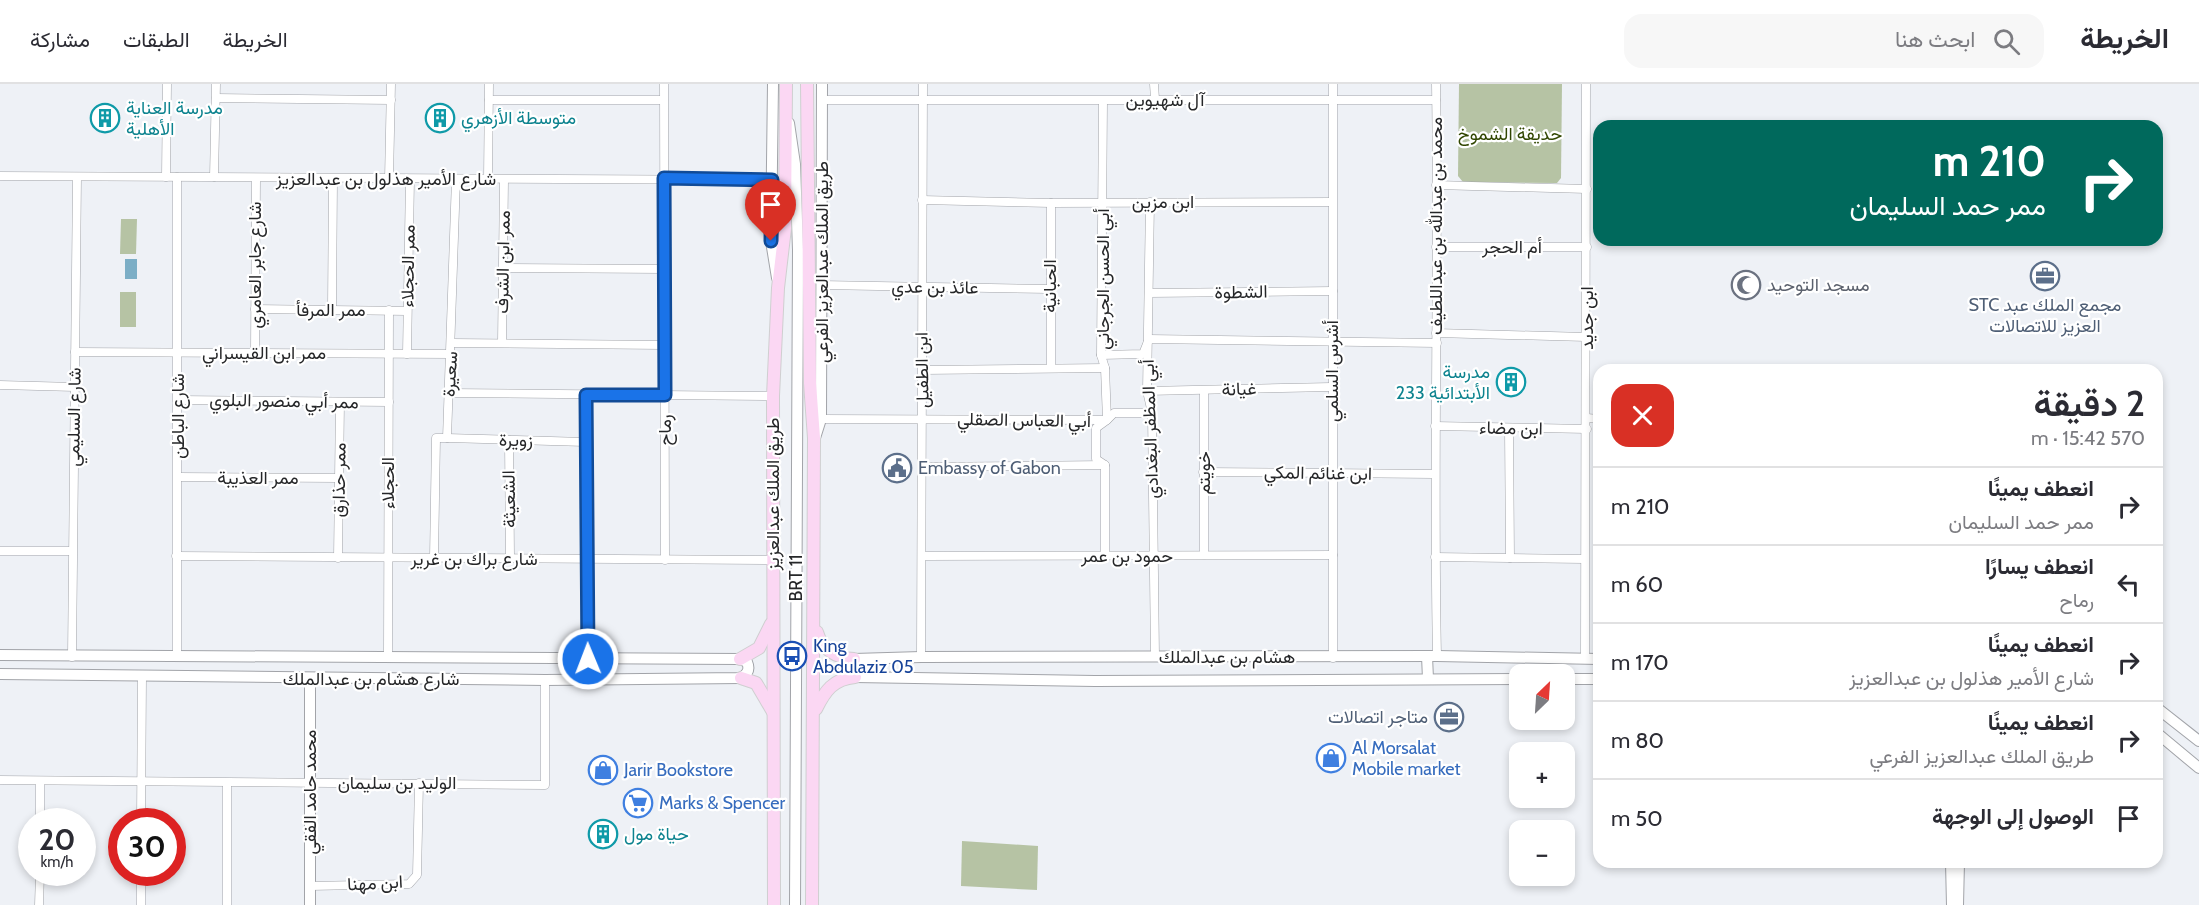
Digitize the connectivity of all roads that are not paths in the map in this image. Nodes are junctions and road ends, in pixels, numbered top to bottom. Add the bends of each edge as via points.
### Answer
1 (167, 84) edge
2 (216, 84) edge
3 (391, 84) edge
4 (489, 84) edge
5 (664, 84) edge
6 (773, 84) edge
7 (786, 84) edge
8 (807, 84) edge
9 (822, 84) edge
10 (923, 84) edge
11 (1154, 84) edge
12 (1333, 84) edge
13 (1436, 84) edge
14 (1586, 84) edge
15 (216, 98) junction
16 (1155, 99) junction
17 (391, 100) junction
18 (489, 100) junction
19 (663, 100) junction
20 (822, 100) junction
21 (1436, 100) junction
22 (923, 101) junction
23 (1103, 101) junction
24 (1333, 102) junction
25 (787, 112) junction
26 (808, 160) junction
27 (0, 176) edge
28 (77, 177) junction
29 (166, 177) junction
30 (177, 177) junction
31 (214, 177) junction
32 (256, 178) junction
33 (664, 178) junction
34 (333, 179) junction
35 (389, 179) junction
36 (410, 179) junction
37 (456, 179) junction
38 (488, 179) junction
39 (504, 180) junction
40 (772, 180) junction
41 (1437, 185) junction
42 (1587, 189) junction
43 (922, 200) junction
44 (1103, 202) junction
45 (1150, 202) junction
46 (1332, 202) junction
47 (1051, 203) junction
48 (1587, 246) junction
49 (1436, 247) junction
50 (798, 250) junction
51 (503, 267) junction
52 (663, 269) junction
53 (821, 285) junction
54 (920, 287) junction
55 (778, 288) junction
56 (1050, 289) junction
57 (1333, 291) junction
58 (1149, 293) junction
59 (255, 309) junction
60 (332, 310) junction
61 (389, 310) junction
62 (407, 310) junction
63 (1436, 333) junction
64 (1586, 337) junction
65 (1149, 339) junction
66 (1331, 342) junction
67 (452, 343) junction
68 (502, 343) junction
69 (1437, 343) junction
70 (663, 345) junction
71 (75, 352) junction
72 (178, 353) junction
73 (255, 353) junction
74 (390, 354) junction
75 (407, 354) junction
76 (452, 354) junction
77 (1101, 355) junction
78 (1051, 368) junction
79 (1105, 368) junction
80 (923, 370) junction
81 (0, 385) edge
82 (75, 387) junction
83 (1331, 387) junction
84 (1204, 390) junction
85 (1147, 391) junction
86 (448, 393) junction
87 (586, 395) junction
88 (665, 395) junction
89 (773, 396) junction
90 (178, 400) junction
91 (340, 402) junction
92 (389, 402) junction
93 (1152, 413) junction
94 (922, 418) junction
95 (1587, 418) junction
96 (1593, 418) edge
97 (821, 419) junction
98 (1107, 420) junction
99 (1435, 426) junction
100 (1509, 429) junction
101 (1587, 429) junction
102 (447, 438) junction
103 (814, 438) junction
104 (509, 440) junction
105 (585, 442) junction
106 (1106, 465) junction
107 (921, 467) junction
108 (1203, 472) junction
109 (1334, 473) junction
110 (1434, 474) junction
111 (178, 477) junction
112 (339, 478) junction
113 (0, 551) edge
114 (72, 552) junction
115 (1204, 555) junction
116 (1333, 555) junction
117 (176, 556) junction
118 (922, 556) junction
119 (1105, 556) junction
120 (1153, 556) junction
121 (1435, 557) junction
122 (338, 558) junction
123 (434, 558) junction
124 (510, 558) junction
125 (1510, 558) junction
126 (388, 559) junction
127 (1584, 559) junction
128 (585, 560) junction
129 (665, 560) junction
130 (773, 560) junction
131 (773, 620) junction
132 (814, 622) junction
133 (177, 655) junction
134 (388, 655) junction
135 (0, 656) edge
136 (1155, 656) junction
137 (1432, 656) junction
138 (72, 657) junction
139 (921, 657) junction
140 (1333, 658) junction
141 (588, 659) junction
142 (740, 659) junction
143 (854, 659) junction
144 (1580, 659) junction
145 (1593, 659) edge
146 (0, 675) edge
147 (142, 676) junction
148 (855, 677) junction
149 (741, 678) junction
150 (310, 679) junction
151 (1509, 679) edge
152 (1577, 679) joint
153 (1593, 679) edge
154 (545, 680) junction
155 (1428, 680) junction
156 (814, 713) junction
157 (2163, 713) edge
158 (775, 715) junction
159 (2163, 738) edge
160 (2199, 741) edge
161 (2199, 768) edge
162 (0, 780) edge
163 (141, 780) junction
164 (40, 781) junction
165 (227, 783) junction
166 (309, 783) junction
167 (419, 783) junction
168 (40, 808) edge
169 (141, 808) edge
170 (1951, 868) edge
171 (1959, 868) edge
172 (40, 886) edge
173 (141, 886) edge
174 (310, 886) junction
175 (39, 905) edge
176 (141, 905) edge
177 (227, 905) edge
178 (310, 905) edge
179 (774, 905) edge
180 (795, 905) edge
181 (812, 905) edge
182 (1952, 905) edge
183 (1958, 905) edge

1 - 29 street
2 - 15 street
3 - 17 street
4 - 18 street
5 - 19 street, رماح
6 - 40 street
7 - 25 main road, طريق الملك عبدالعزيز
8 - 26 main road
9 - 20 street, طريق الملك عبدالعزيز الفرعي
10 - 22 street, ابن الطفيل
11 - 16 street
12 - 24 street, أشرس السلمي
13 - 21 street, محمد بن عبدالله بن عبداللطيف
14 - 42 street, ابن جديد
15 - 17 street
15 - 31 street
16 - 23 street, آل شهيوين
16 - 24 street, آل شهيوين
17 - 35 street
18 - 19 street
18 - 38 street
19 - 33 street, رماح
20 - 22 street, آل شهيوين
20 - 53 street, طريق الملك عبدالعزيز الفرعي
21 - 24 street, آل شهيوين
21 - 41 street, محمد بن عبدالله بن عبداللطيف
22 - 23 street, آل شهيوين
22 - 43 street, ابن الطفيل
23 - 44 street, أبي الحسن الجرجاني
24 - 46 street, أشرس السلمي
25 - 50 street, BRT 11 via 795,164
25 - 55 main road, طريق الملك عبدالعزيز via 785,228
26 - 50 street, BRT 11 via 801,178
26 - 103 main road
27 - 28 street, شارع الأمير هذلول بن عبدالعزيز
28 - 29 street, شارع الأمير هذلول بن عبدالعزيز
28 - 71 street, شارع السليمي
29 - 30 street, شارع الأمير هذلول بن عبدالعزيز
30 - 31 street, شارع الأمير هذلول بن عبدالعزيز
30 - 72 street, شارع الباطن
31 - 32 street, شارع الأمير هذلول بن عبدالعزيز
32 - 34 street, شارع الأمير هذلول بن عبدالعزيز
32 - 59 street, شارع جابر العامري
33 - 39 street, شارع الأمير هذلول بن عبدالعزيز
33 - 40 street, شارع الأمير هذلول بن عبدالعزيز
33 - 52 street, رماح
34 - 35 street, شارع الأمير هذلول بن عبدالعزيز
34 - 60 street
35 - 36 street, شارع الأمير هذلول بن عبدالعزيز
36 - 37 street, شارع الأمير هذلول بن عبدالعزيز
36 - 62 street, ممر الحجلاء
37 - 38 street, شارع الأمير هذلول بن عبدالعزيز
37 - 67 street, سعيرة
38 - 39 street, شارع الأمير هذلول بن عبدالعزيز
39 - 51 street, ممر ابن الشرف
40 - 55 street via 771,241
41 - 42 street
41 - 49 street, محمد بن عبدالله بن عبداللطيف
42 - 48 street, ابن جديد
43 - 47 street, ابن مزين
43 - 54 street, ابن الطفيل
44 - 45 street, ابن مزين
44 - 47 street, ابن مزين
44 - 77 street, أبي الحسن الجرجاني
45 - 46 street, ابن مزين
45 - 58 street, أبي المظفر البغدادي
46 - 57 street, أشرس السلمي
47 - 56 street, الحبانية
48 - 49 street, أم الحجر
48 - 64 street, ابن جديد
49 - 63 street, محمد بن عبدالله بن عبداللطيف
50 - 180 street, BRT 11
51 - 52 street
51 - 68 street, ممر ابن الشرف
52 - 70 street, رماح
53 - 54 street, عائذ بن عدي
53 - 97 street, طريق الملك عبدالعزيز الفرعي
54 - 56 street, عائذ بن عدي
54 - 80 street, ابن الطفيل
55 - 89 main road, طريق الملك عبدالعزيز
56 - 78 street, الحبانية
57 - 58 street, الشطوة
57 - 66 street, أشرس السلمي
58 - 65 street, أبي المظفر البغدادي
59 - 60 street, ممر المرفأ
59 - 73 street, شارع جابر العامري
60 - 61 street, ممر المرفأ
61 - 62 street, ممر المرفأ
61 - 74 street, الحجلاء
62 - 75 street, ممر الحجلاء
63 - 64 street
63 - 69 street, محمد بن عبدالله بن عبداللطيف
64 - 95 street, ابن جديد
65 - 66 street
65 - 77 street via 1143,354
65 - 85 street, أبي المظفر البغدادي
66 - 69 street
66 - 83 street, أشرس السلمي
67 - 68 street
67 - 76 street, سعيرة
68 - 70 street
69 - 99 street, محمد بن عبدالله بن عبداللطيف
70 - 88 street, رماح
71 - 72 street, ممر ابن القيسراني
71 - 82 street, شارع السليمي
72 - 73 street, ممر ابن القيسراني
72 - 90 street, شارع الباطن
73 - 74 street, ممر ابن القيسراني
74 - 75 street, ممر ابن القيسراني
74 - 92 street, الحجلاء
75 - 76 street, ممر ابن القيسراني
76 - 86 street, سعيرة
77 - 79 street, أبي الحسن الجرجاني
78 - 79 street
78 - 80 street
79 - 98 street, أبي الحسن الجرجاني
80 - 94 street, ابن الطفيل
81 - 82 street
82 - 114 street, شارع السليمي
83 - 84 street, غيانة
83 - 109 street, أشرس السلمي
84 - 85 street, غيانة
84 - 108 street, خويتم
85 - 93 street, أبي المظفر البغدادي
86 - 87 street
86 - 102 street, سعيرة
87 - 88 street
87 - 105 street
88 - 89 street
88 - 129 street, رماح
89 - 130 main road, طريق الملك عبدالعزيز
90 - 91 street, ممر أبي منصور البلوي
90 - 111 street, شارع الباطن
91 - 92 street, ممر أبي منصور البلوي
91 - 112 street, ممر حذارق
92 - 126 street, الحجلاء
93 - 98 street, أبي العباس الصقلي via 1114,413
93 - 120 street, أبي المظفر البغدادي
94 - 97 street, أبي العباس الصقلي
94 - 98 street, أبي العباس الصقلي
94 - 107 street, ابن الطفيل
95 - 96 street
95 - 101 street, ابن جديد
97 - 103 street, طريق الملك عبدالعزيز الفرعي
98 - 106 street, أبي الحسن الجرجاني via 1096,428 1096,459
99 - 100 street, ابن مضاء
99 - 110 street, محمد بن عبدالله بن عبداللطيف
100 - 101 street, ابن مضاء
100 - 125 street
101 - 127 street, ابن جديد
102 - 104 street, زويرة
102 - 123 street, سعيرة via 436,438
103 - 132 main road
104 - 105 street, زويرة
104 - 124 street, الشعيثة
105 - 128 street
106 - 107 street
106 - 119 street, أبي الحسن الجرجاني
107 - 118 street, ابن الطفيل
108 - 109 street, ابن غنائم المكي
108 - 115 street, خويتم
109 - 110 street, ابن غنائم المكي
109 - 116 street, أشرس السلمي
110 - 121 street, محمد بن عبدالله بن عبداللطيف
111 - 112 street, ممر العذيبة
111 - 117 street, شارع الباطن
112 - 122 street, ممر حذارق
113 - 114 street
114 - 138 street, شارع السليمي
115 - 116 street, حمود بن عمر
115 - 120 street, حمود بن عمر
116 - 140 street, أشرس السلمي
117 - 122 street, شارع براك بن غرير
117 - 133 street, شارع الباطن
118 - 119 street, حمود بن عمر
118 - 139 street, ابن الطفيل
119 - 120 street, حمود بن عمر
120 - 136 street, أبي المظفر البغدادي
121 - 125 street
121 - 137 street, محمد بن عبدالله بن عبداللطيف
122 - 126 street, شارع براك بن غرير
123 - 124 street, شارع براك بن غرير
123 - 126 street, شارع براك بن غرير
124 - 128 street, شارع براك بن غرير
125 - 127 street
126 - 134 street, الحجلاء
127 - 144 street, ابن جديد
128 - 129 street, شارع براك بن غرير
128 - 141 street
129 - 130 street, شارع براك بن غرير
130 - 131 main road, طريق الملك عبدالعزيز
131 - 142 main road via 759,648
131 - 158 main road, طريق الملك عبدالعزيز
132 - 143 main road via 819,640 830,652
132 - 156 main road
133 - 134 street, شارع هشام بن عبدالملك
133 - 138 street, شارع هشام بن عبدالملك
134 - 141 street, شارع هشام بن عبدالملك
135 - 138 street, شارع هشام بن عبدالملك
136 - 139 street, هشام بن عبدالملك
136 - 140 street, هشام بن عبدالملك
137 - 140 street, هشام بن عبدالملك
137 - 144 street, هشام بن عبدالملك
137 - 155 street
139 - 143 street, هشام بن عبدالملك
141 - 142 street, شارع هشام بن عبدالملك
142 - 149 street via 749,667
143 - 148 street via 844,668
144 - 145 street, هشام بن عبدالملك
144 - 152 street
146 - 147 street, شارع هشام بن عبدالملك
147 - 150 street, شارع هشام بن عبدالملك
147 - 163 street
148 - 155 street, هشام بن عبدالملك
148 - 156 main road via 839,680 827,688
149 - 154 street, شارع هشام بن عبدالملك
149 - 158 main road via 756,683
150 - 154 street, شارع هشام بن عبدالملك
150 - 166 street, محمد حامد الفقي
151 - 155 street, هشام بن عبدالملك
152 - 153 street
154 - 167 street, الوليد بن سليمان via 546,785
156 - 181 main road
157 - 160 street
158 - 179 main road, طريق الملك عبدالعزيز
159 - 161 street
162 - 164 street, الوليد بن سليمان
163 - 164 street, الوليد بن سليمان
163 - 165 street, الوليد بن سليمان
163 - 169 street
164 - 168 street
165 - 166 street, الوليد بن سليمان
165 - 177 street
166 - 167 street, الوليد بن سليمان
166 - 174 street, محمد حامد الفقي
167 - 174 street, ابن مهنا via 417,875 409,884
170 - 182 street
171 - 183 street
172 - 175 street
173 - 176 street
174 - 178 street, محمد حامد الفقي

